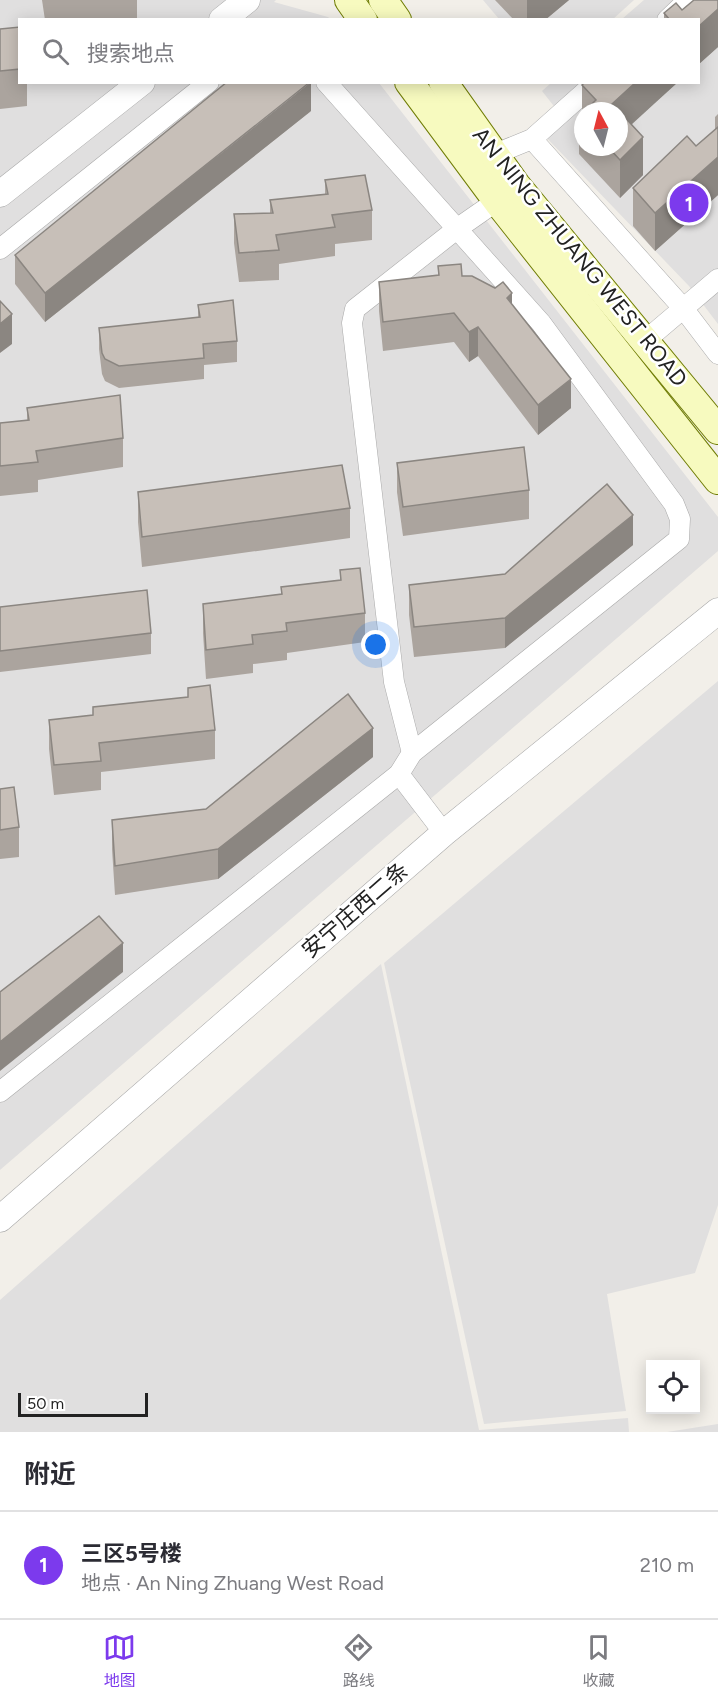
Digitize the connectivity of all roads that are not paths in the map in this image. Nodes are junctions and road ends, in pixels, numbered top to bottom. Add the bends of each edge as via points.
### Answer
1 (247, 0) edge
2 (349, 0) edge
3 (383, 0) edge
4 (688, 0) edge
5 (224, 18) edge
6 (362, 18) edge
7 (396, 18) edge
8 (669, 18) edge
9 (139, 84) edge
10 (206, 84) edge
11 (328, 84) edge
12 (411, 84) edge
13 (444, 84) edge
14 (594, 84) edge
15 (532, 140) junction
16 (495, 154) junction
17 (507, 194) junction
18 (0, 195) edge
19 (458, 228) junction
20 (0, 249) edge
21 (718, 279) edge
22 (683, 308) junction
23 (646, 340) junction
24 (718, 354) edge
25 (718, 430) edge
26 (718, 480) edge
27 (718, 611) edge
28 (412, 753) junction
29 (399, 774) junction
30 (444, 833) junction
31 (0, 1092) edge
32 (0, 1219) edge

1 - 5 street
2 - 6 main road
3 - 7 main road
4 - 8 street
9 - 18 street
10 - 20 street
11 - 19 street
12 - 17 main road
13 - 16 main road, AN NING ZHUANG WEST ROAD
14 - 15 street
15 - 16 street
15 - 22 street
16 - 17 main road, AN NING ZHUANG WEST ROAD
17 - 19 street
17 - 23 main road, AN NING ZHUANG WEST ROAD
17 - 26 main road
19 - 28 street via 355,309 352,323 394,682
19 - 28 street via 541,322 674,504 680,519 679,540
21 - 22 street
22 - 23 street
22 - 24 street
23 - 25 main road, AN NING ZHUANG WEST ROAD
27 - 30 street, 安宁庄西二条
28 - 29 street
29 - 30 street
29 - 31 street
30 - 32 street, 安宁庄西二条

